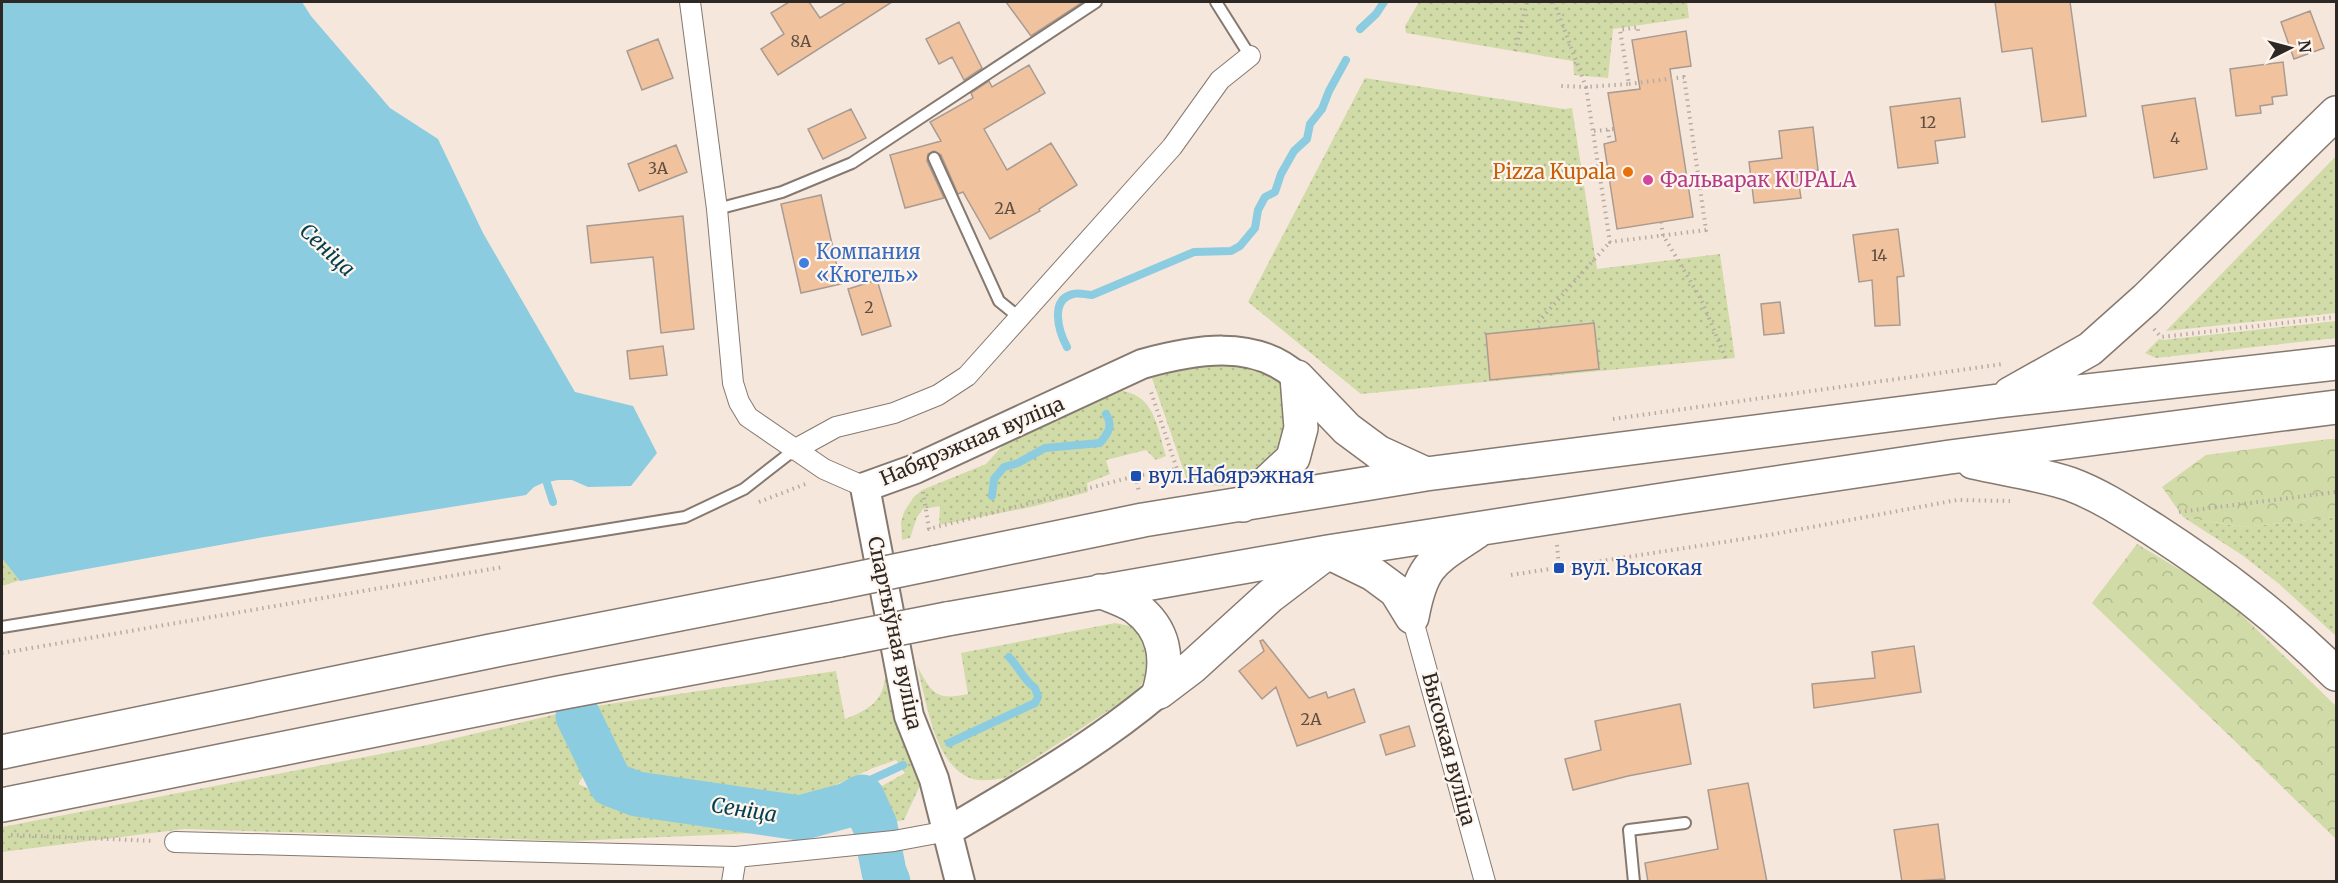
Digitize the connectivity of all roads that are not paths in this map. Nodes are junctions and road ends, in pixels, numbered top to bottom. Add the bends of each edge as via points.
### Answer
1 (690, 2) edge
2 (1096, 2) edge
3 (1216, 2) edge
4 (1250, 56) joint
5 (2337, 113) edge
6 (934, 158) dead end
7 (717, 209) junction
8 (1020, 318) junction
9 (2337, 363) edge
10 (1297, 377) junction
11 (1998, 401) junction
12 (2337, 407) edge
13 (794, 450) junction
14 (1950, 457) junction
15 (1426, 474) junction
16 (865, 487) junction
17 (1243, 505) junction
18 (1481, 528) junction
19 (1328, 552) junction
20 (1100, 591) junction
21 (1412, 617) junction
22 (2, 627) edge
23 (2337, 674) edge
24 (1160, 692) junction
25 (2, 752) edge
26 (2, 805) edge
27 (1685, 823) dead end
28 (948, 831) junction
29 (175, 842) dead end
30 (736, 857) junction
31 (732, 882) edge
32 (960, 882) edge
33 (1485, 882) edge
34 (1635, 882) edge

1 - 7 street, Набярэжная вуліца
2 - 7 lane via 852,163 782,192
3 - 4 lane
4 - 8 street via 1220,80 1172,147
5 - 11 highway via 2090,349
6 - 8 lane via 999,301
7 - 13 street, Набярэжная вуліца via 738,402 748,417
8 - 13 street via 967,376 938,395 894,413 836,427
9 - 11 highway
10 - 15 highway via 1347,429 1378,453
10 - 16 street, Набярэжная вуліца via 1285,366 1246,352 1176,355 1142,364 915,469
10 - 17 highway via 1301,428 1293,458
11 - 15 highway
12 - 14 highway
13 - 16 street, Набярэжная вуліца
13 - 22 lane via 744,489 685,518
14 - 18 highway
14 - 23 highway via 2070,484 2115,506 2198,558 2258,602
15 - 17 highway
16 - 28 street, Спартыўная вуліца via 909,716 934,779
17 - 25 highway, bridge via 1143,520
18 - 19 highway
18 - 21 highway via 1430,565 1418,588
19 - 20 highway
19 - 21 highway via 1373,574 1396,591
19 - 24 highway via 1263,602
20 - 24 highway via 1135,607 1152,624 1165,650
20 - 26 highway, bridge via 547,695
21 - 33 street, Высокая вуліца
24 - 28 street via 1126,720 1035,780
27 - 34 lane via 1629,830
28 - 30 street via 894,841
28 - 32 street, Спартыўная вуліца
29 - 30 street
30 - 31 street

